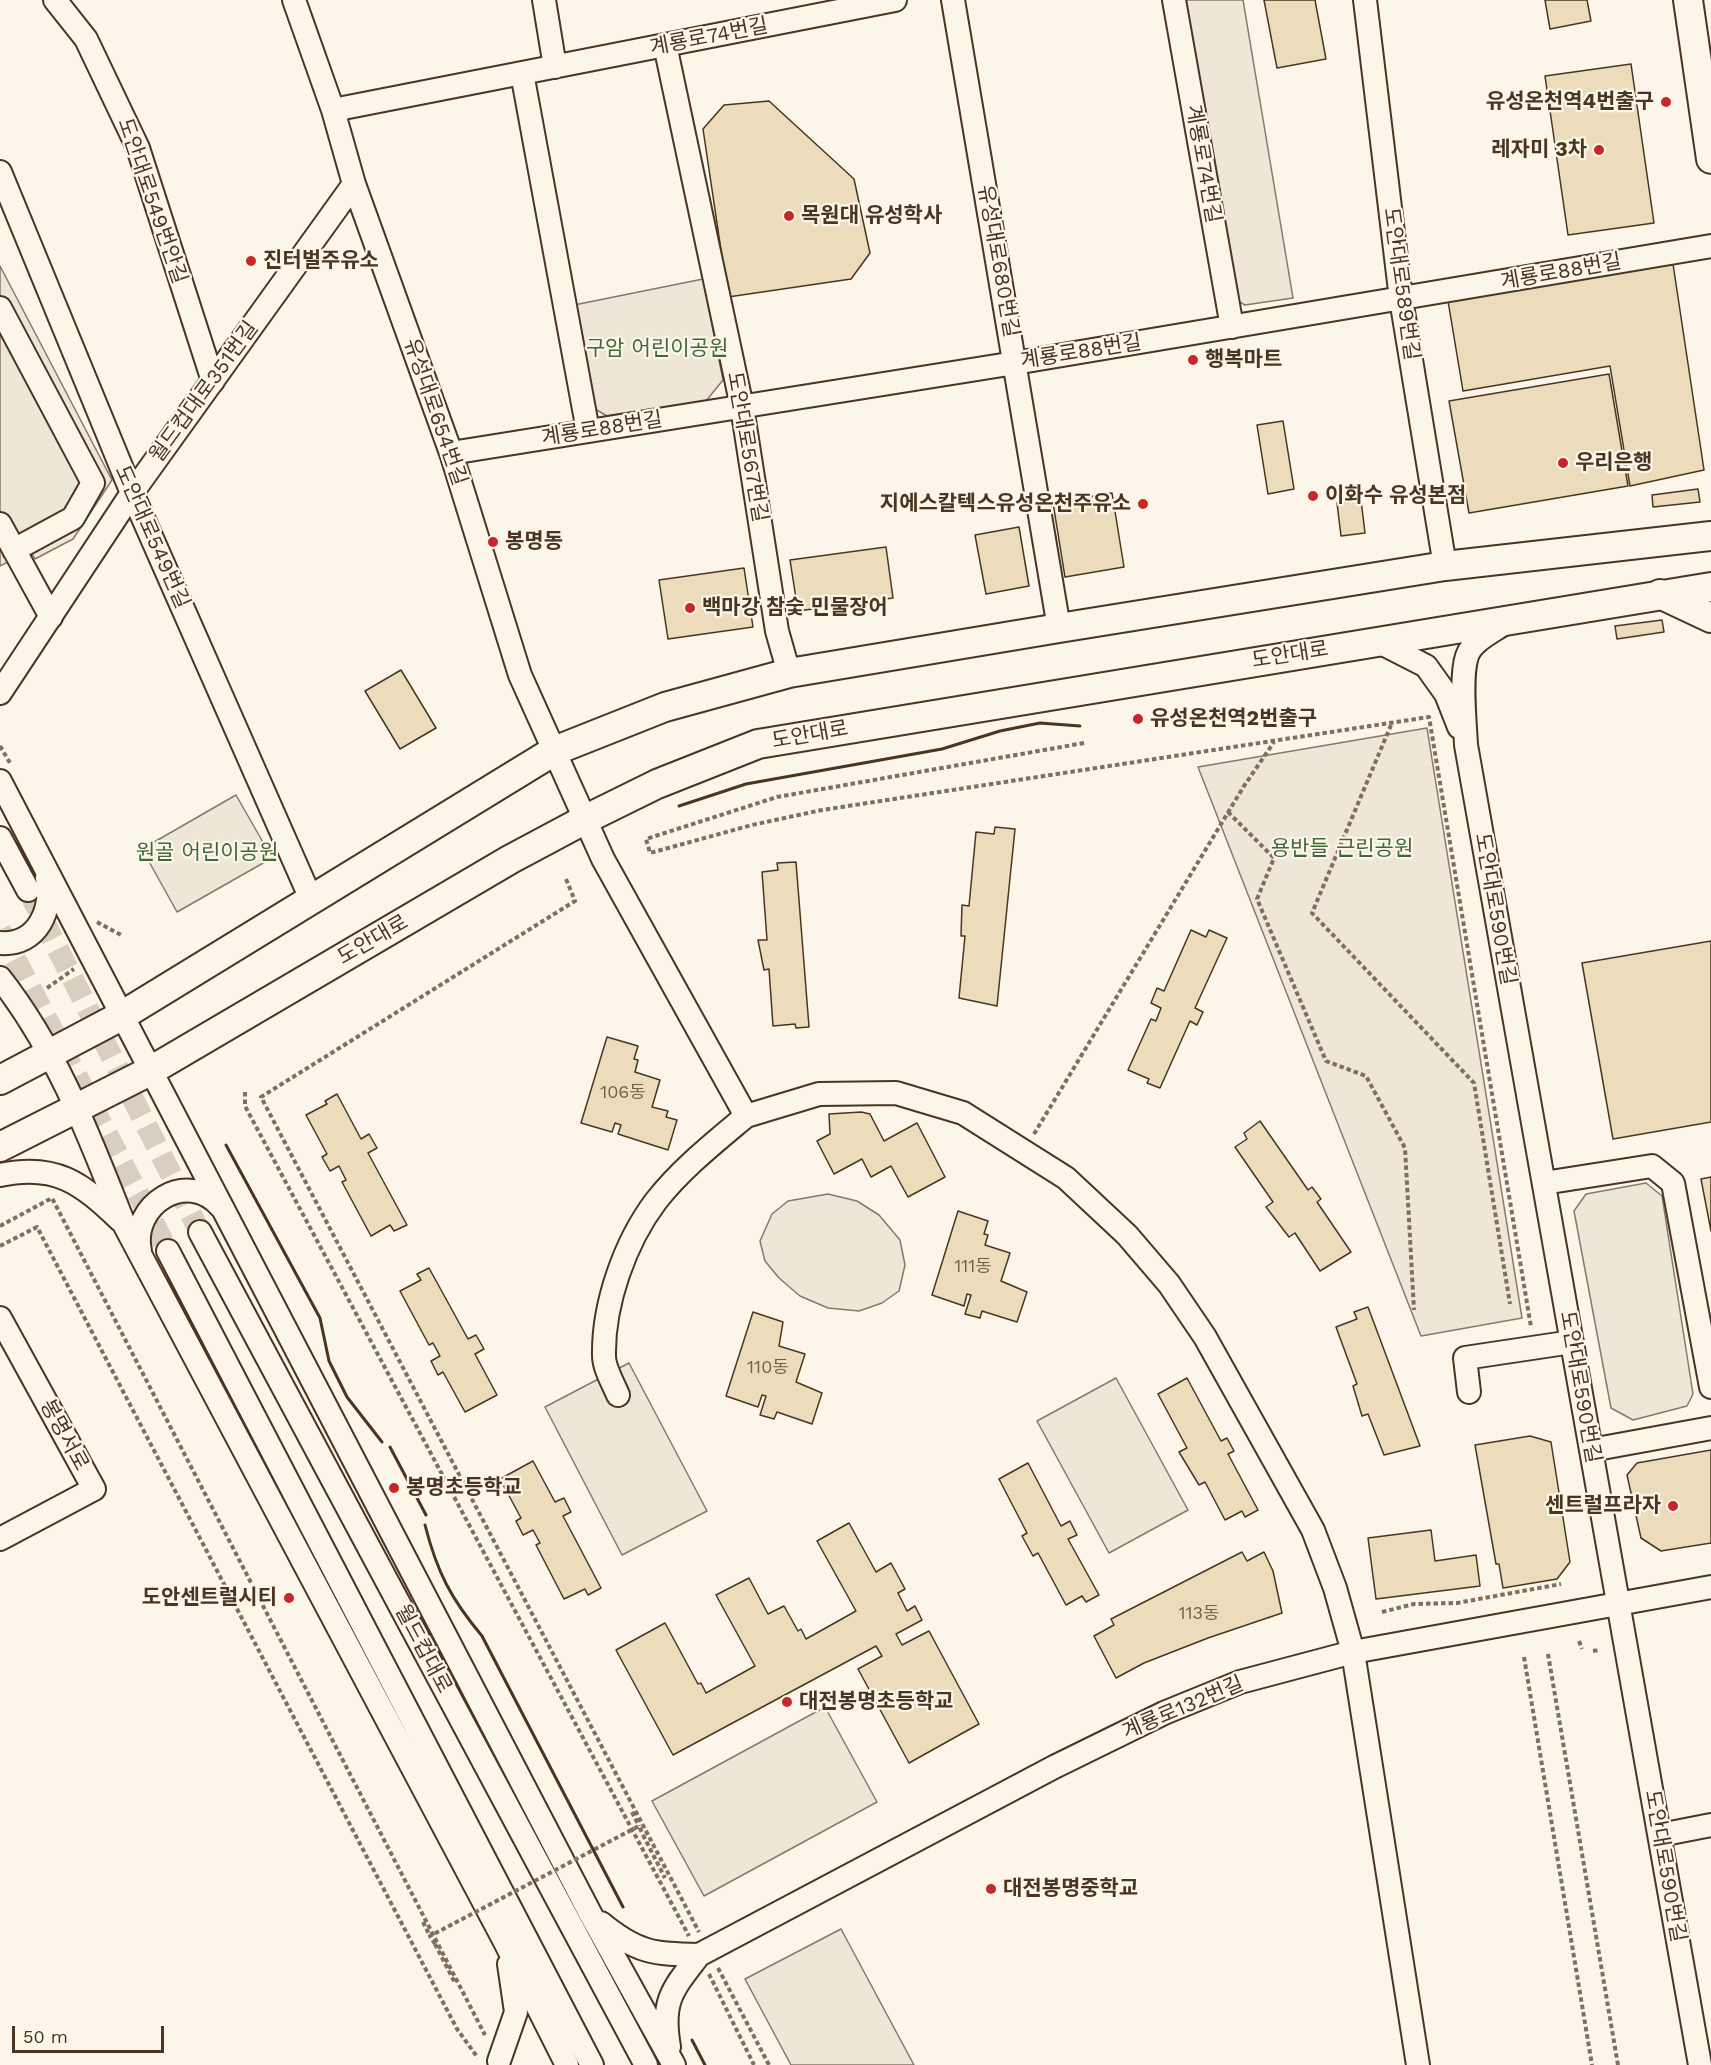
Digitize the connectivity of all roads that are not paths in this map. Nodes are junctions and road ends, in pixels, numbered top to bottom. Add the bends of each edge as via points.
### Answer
1 (55, 0) edge
2 (294, 0) edge
3 (544, 0) edge
4 (895, 0) edge
5 (953, 0) edge
6 (1174, 0) edge
7 (1365, 0) edge
8 (1688, 0) edge
9 (665, 45) junction
10 (555, 67) junction
11 (522, 73) junction
12 (333, 110) junction
13 (1711, 159) edge
14 (0, 172) edge
15 (354, 184) junction
16 (1711, 246) edge
17 (1401, 299) junction
18 (0, 308) edge
19 (1233, 327) junction
20 (1015, 363) junction
21 (213, 381) junction
22 (742, 406) junction
23 (588, 431) junction
24 (451, 453) junction
25 (132, 493) junction
26 (0, 524) edge
27 (1711, 536) edge
28 (14, 549) junction
29 (1445, 566) junction
30 (1711, 587) edge
31 (1660, 594) junction
32 (51, 617) junction
33 (1711, 618) edge
34 (1510, 619) junction
35 (1059, 628) junction
36 (1377, 641) junction
37 (789, 673) junction
38 (0, 693) edge
39 (1466, 745) junction
40 (554, 751) junction
41 (0, 781) edge
42 (586, 819) junction
43 (0, 838) edge
44 (46, 873) junction
45 (28, 890) tunnel mouth
46 (311, 899) junction
47 (0, 943) edge
48 (0, 978) edge
49 (123, 1015) junction
50 (50, 1054) junction
51 (150, 1071) junction
52 (0, 1080) edge
53 (78, 1109) junction
54 (746, 1116) junction
55 (0, 1148) edge
56 (0, 1175) edge
57 (1544, 1183) junction
58 (228, 1215) junction
59 (124, 1224) junction
60 (200, 1232) tunnel mouth
61 (168, 1251) tunnel mouth
62 (146, 1264) junction
63 (0, 1318) edge
64 (1572, 1342) junction
65 (1711, 1387) edge
66 (1469, 1392) dead end
67 (618, 1395) dead end
68 (1711, 1428) edge
69 (1591, 1450) junction
70 (0, 1539) edge
71 (1711, 1587) edge
72 (1618, 1603) junction
73 (1353, 1652) junction
74 (1711, 1825) edge
75 (1659, 1835) junction
76 (591, 1915) junction
77 (505, 1942) junction
78 (704, 1952) junction
79 (673, 2063) edge
80 (497, 2064) edge
81 (567, 2065) edge
82 (592, 2065) edge
83 (646, 2065) edge
84 (1418, 2065) edge
85 (1700, 2065) edge

1 - 21 street, 도안대로549번안길 via 86,39 138,148
2 - 12 street, 유성대로654번길
3 - 10 street
4 - 9 street, 계룡로74번길
5 - 20 street, 유성대로680번길
6 - 19 street, 계룡로74번길
7 - 17 street, 도안대로589번길
8 - 13 main road
9 - 10 street, 계룡로74번길
9 - 22 street, 도안대로567번길
10 - 11 street, 계룡로74번길
11 - 12 street, 계룡로74번길
11 - 23 street
12 - 15 street, 유성대로654번길
14 - 25 street, 도안대로549번길
15 - 21 street, 월드컵대로351번길
15 - 24 street, 유성대로654번길
16 - 17 street, 계룡로88번길
17 - 19 street, 계룡로88번길
17 - 29 street, 도안대로589번길
18 - 28 street via 93,483 73,518
19 - 20 street, 계룡로88번길
20 - 22 street, 계룡로88번길
20 - 35 street, 유성대로680번길
21 - 25 street, 월드컵대로351번길
22 - 23 street, 계룡로88번길
22 - 37 street, 도안대로567번길 via 777,631
23 - 24 street, 계룡로88번길
24 - 40 street, 유성대로654번길 via 520,675
25 - 32 street, 월드컵대로351번길
25 - 46 street, 도안대로549번길
26 - 28 street
27 - 29 main road
28 - 32 street
29 - 35 main road
30 - 31 main road, 도안대로
31 - 33 main road
31 - 34 main road, 도안대로
32 - 38 street, 월드컵대로351번길
34 - 36 main road, 도안대로
34 - 39 street via 1478,641 1467,656
35 - 37 main road
36 - 39 street via 1426,666 1446,694
36 - 42 main road, 도안대로 via 758,744 657,784
37 - 40 main road via 665,707
39 - 57 street, 도안대로590번길
40 - 42 street, 유성대로654번길
40 - 46 main road
41 - 44 street
42 - 51 main road, 도안대로
42 - 54 street, 유성대로654번길 via 603,859
43 - 45 street
44 - 47 street via 50,899 44,918 24,938
44 - 49 street
46 - 49 main road
48 - 50 street
49 - 50 main road
49 - 51 street
50 - 52 main road
50 - 53 street
51 - 53 main road, 도안대로
51 - 58 street
53 - 55 main road, 도안대로
53 - 59 street
54 - 67 street via 705,1150 656,1201 634,1240 610,1298 604,1358
54 - 73 street via 819,1094 896,1093 963,1113 1066,1179 1128,1235 1169,1284 1205,1337 1313,1530
56 - 59 street via 24,1170 64,1176 100,1200
57 - 64 street, 도안대로590번길
57 - 65 street via 1652,1166 1673,1183
58 - 62 street via 213,1200 194,1191 166,1195 152,1204 138,1233 139,1250
58 - 76 street
59 - 62 street
60 - 83 street, 월드컵대로
61 - 82 street
62 - 77 street
63 - 70 street, 봉명서로 via 94,1489
64 - 66 street via 1465,1358
64 - 69 street, 도안대로590번길
68 - 69 street
69 - 72 street, 도안대로590번길
71 - 72 street, 계룡로132번길
72 - 73 street, 계룡로132번길
72 - 75 street, 도안대로590번길
73 - 78 street, 계룡로132번길 via 1239,1682 1164,1713
73 - 84 street
74 - 75 street
75 - 85 street, 도안대로590번길
76 - 78 street via 622,1941 653,1954
76 - 79 street
77 - 80 street via 516,2013
77 - 81 street
78 - 79 street via 674,1988 664,2020

